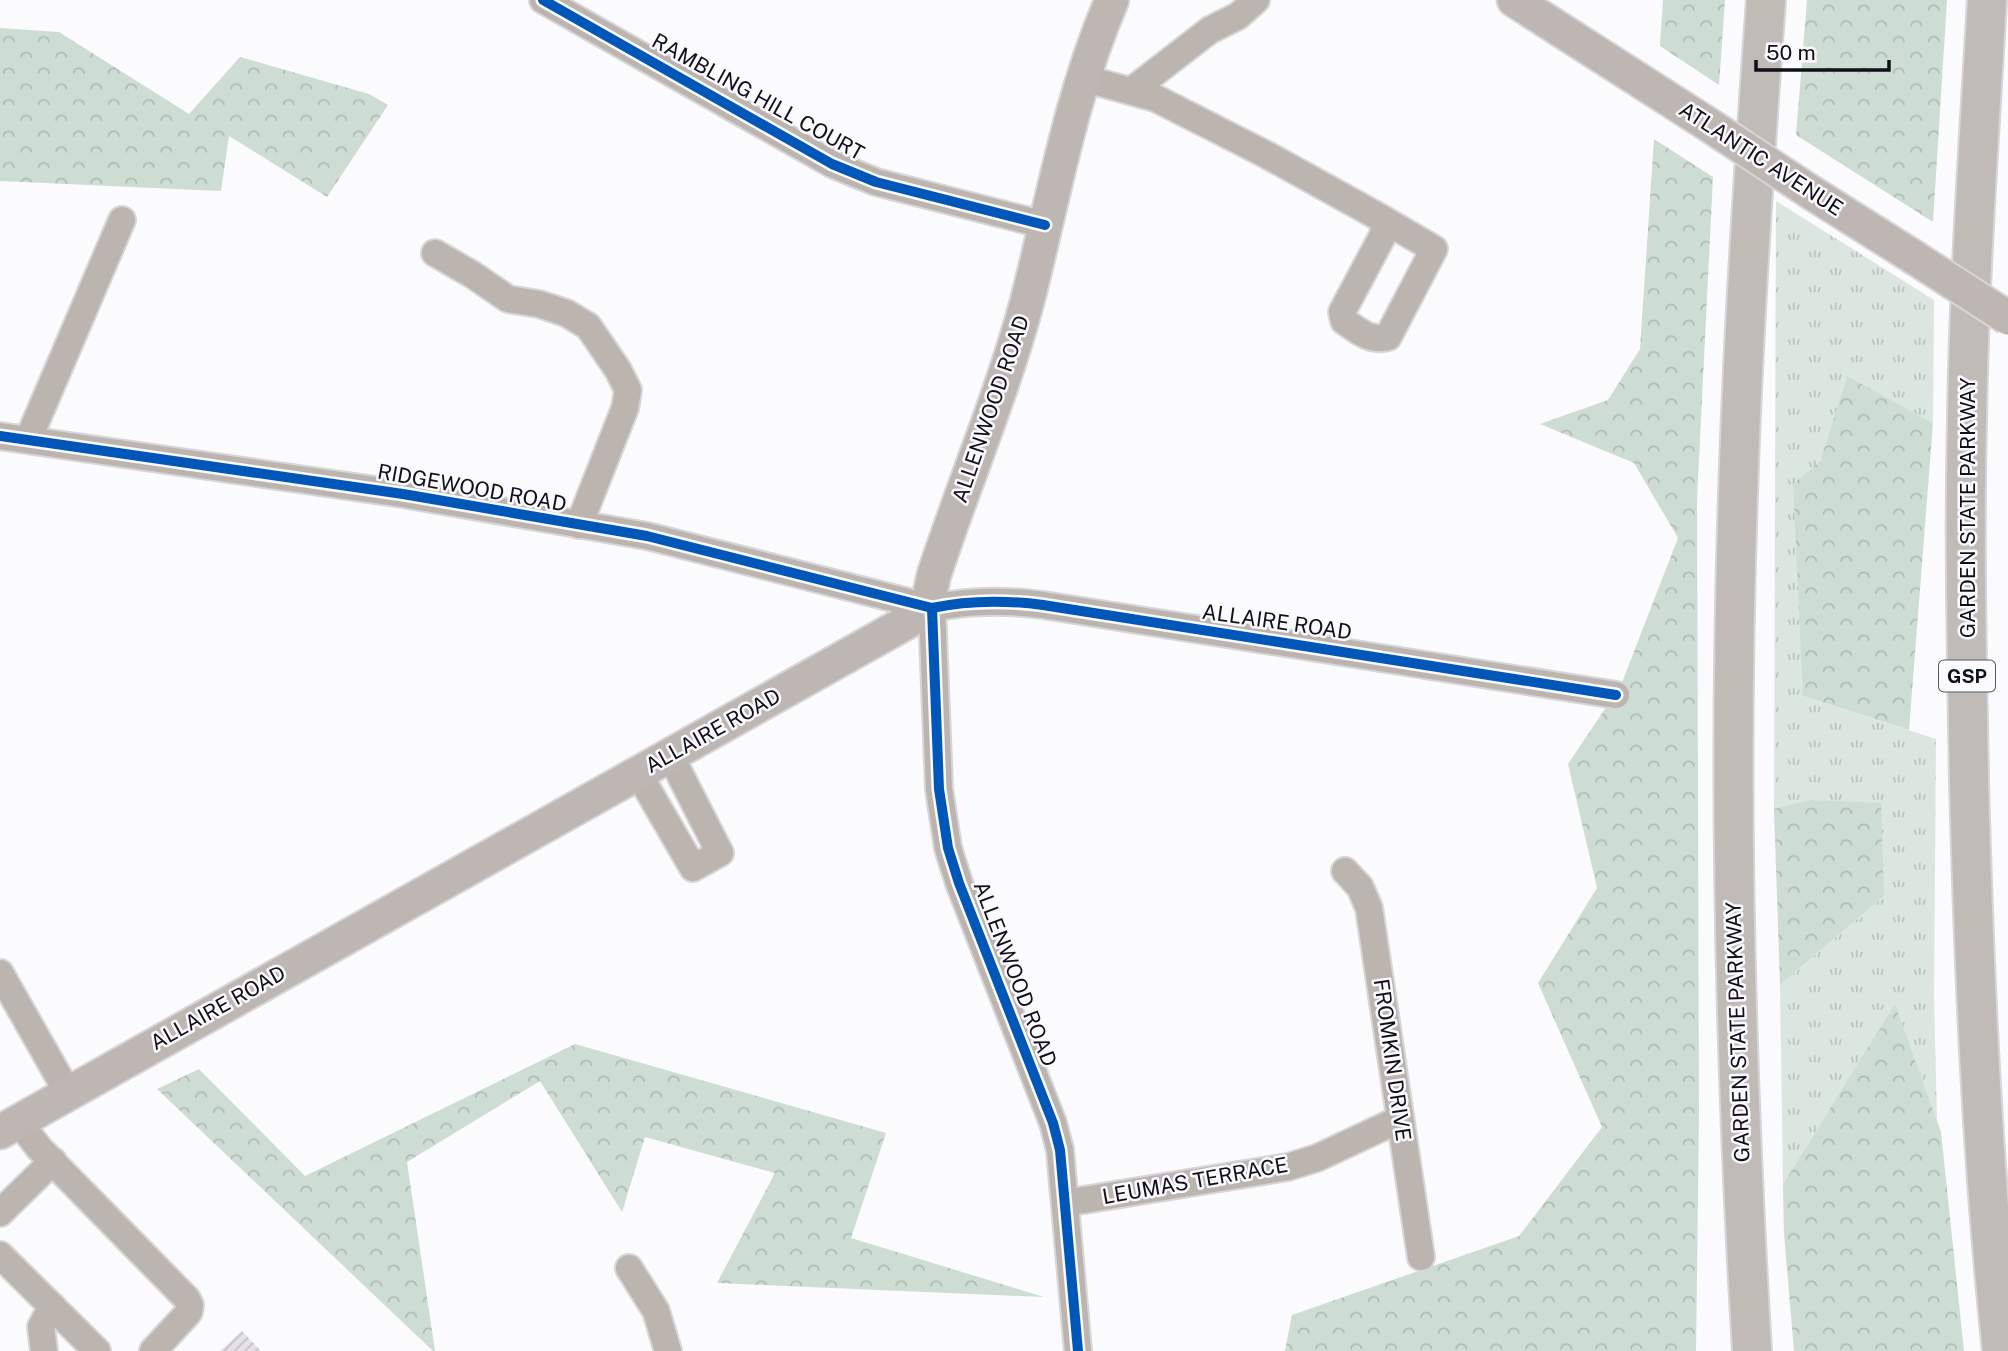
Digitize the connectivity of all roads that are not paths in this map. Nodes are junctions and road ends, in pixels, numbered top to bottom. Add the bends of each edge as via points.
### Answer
1 (543, 0) edge
2 (1112, 0) edge
3 (1256, 0) edge
4 (1514, 0) edge
5 (1766, 0) edge
6 (1987, 0) edge
7 (1083, 78) junction
8 (1130, 92) junction
9 (1381, 218) dead end
10 (122, 220) dead end
11 (1045, 225) junction
12 (435, 253) dead end
13 (2008, 318) edge
14 (0, 436) edge
15 (28, 440) junction
16 (579, 525) junction
17 (932, 608) junction
18 (1616, 695) dead end
19 (670, 755) junction
20 (638, 773) junction
21 (1345, 871) dead end
22 (0, 972) edge
23 (68, 1093) junction
24 (1400, 1119) junction
25 (9, 1127) edge
26 (53, 1161) junction
27 (1066, 1203) junction
28 (0, 1213) edge
29 (0, 1255) edge
30 (1421, 1257) dead end
31 (629, 1268) dead end
32 (52, 1306) junction
33 (44, 1351) edge
34 (97, 1351) edge
35 (153, 1351) edge
36 (668, 1351) edge
37 (1078, 1351) edge
38 (1752, 1351) edge
39 (2002, 1351) edge

1 - 11 street, RAMBLING HILL COURT via 832,164 876,182
2 - 7 main road, ALLENWOOD ROAD
3 - 8 street
4 - 13 main road, ATLANTIC AVENUE, bridge
5 - 38 highway, GARDEN STATE PARKWAY via 1738,482 1734,728 1734,930
6 - 39 highway, GARDEN STATE PARKWAY / GSP via 1967,407 1966,636 1972,906
7 - 8 street
7 - 11 main road, ALLENWOOD ROAD
8 - 9 street via 1155,98 1196,118
10 - 15 street
11 - 17 main road, ALLENWOOD ROAD via 1008,368 934,575
12 - 16 street via 508,299 566,313 588,326 618,370 628,390 625,408
14 - 15 street, RIDGEWOOD ROAD
15 - 16 street, RIDGEWOOD ROAD via 403,494
16 - 17 street, RIDGEWOOD ROAD via 647,536
17 - 18 street, ALLAIRE ROAD via 986,601 1043,605
17 - 19 main road, ALLAIRE ROAD
17 - 27 street, ALLENWOOD ROAD via 939,789 948,848 1053,1124
19 - 20 main road, ALLAIRE ROAD
19 - 20 street via 720,853 693,867
20 - 23 main road, ALLAIRE ROAD
21 - 24 street, FROMKIN DRIVE via 1360,887 1369,908
22 - 23 street
23 - 25 main road, ALLAIRE ROAD
24 - 27 street, LEUMAS TERRACE via 1288,1167
24 - 30 street, FROMKIN DRIVE
25 - 26 street
26 - 28 street
26 - 35 street via 187,1298 189,1312
27 - 37 street, ALLENWOOD ROAD
29 - 32 street
31 - 36 street via 656,1311
32 - 33 street via 41,1327
32 - 34 street

